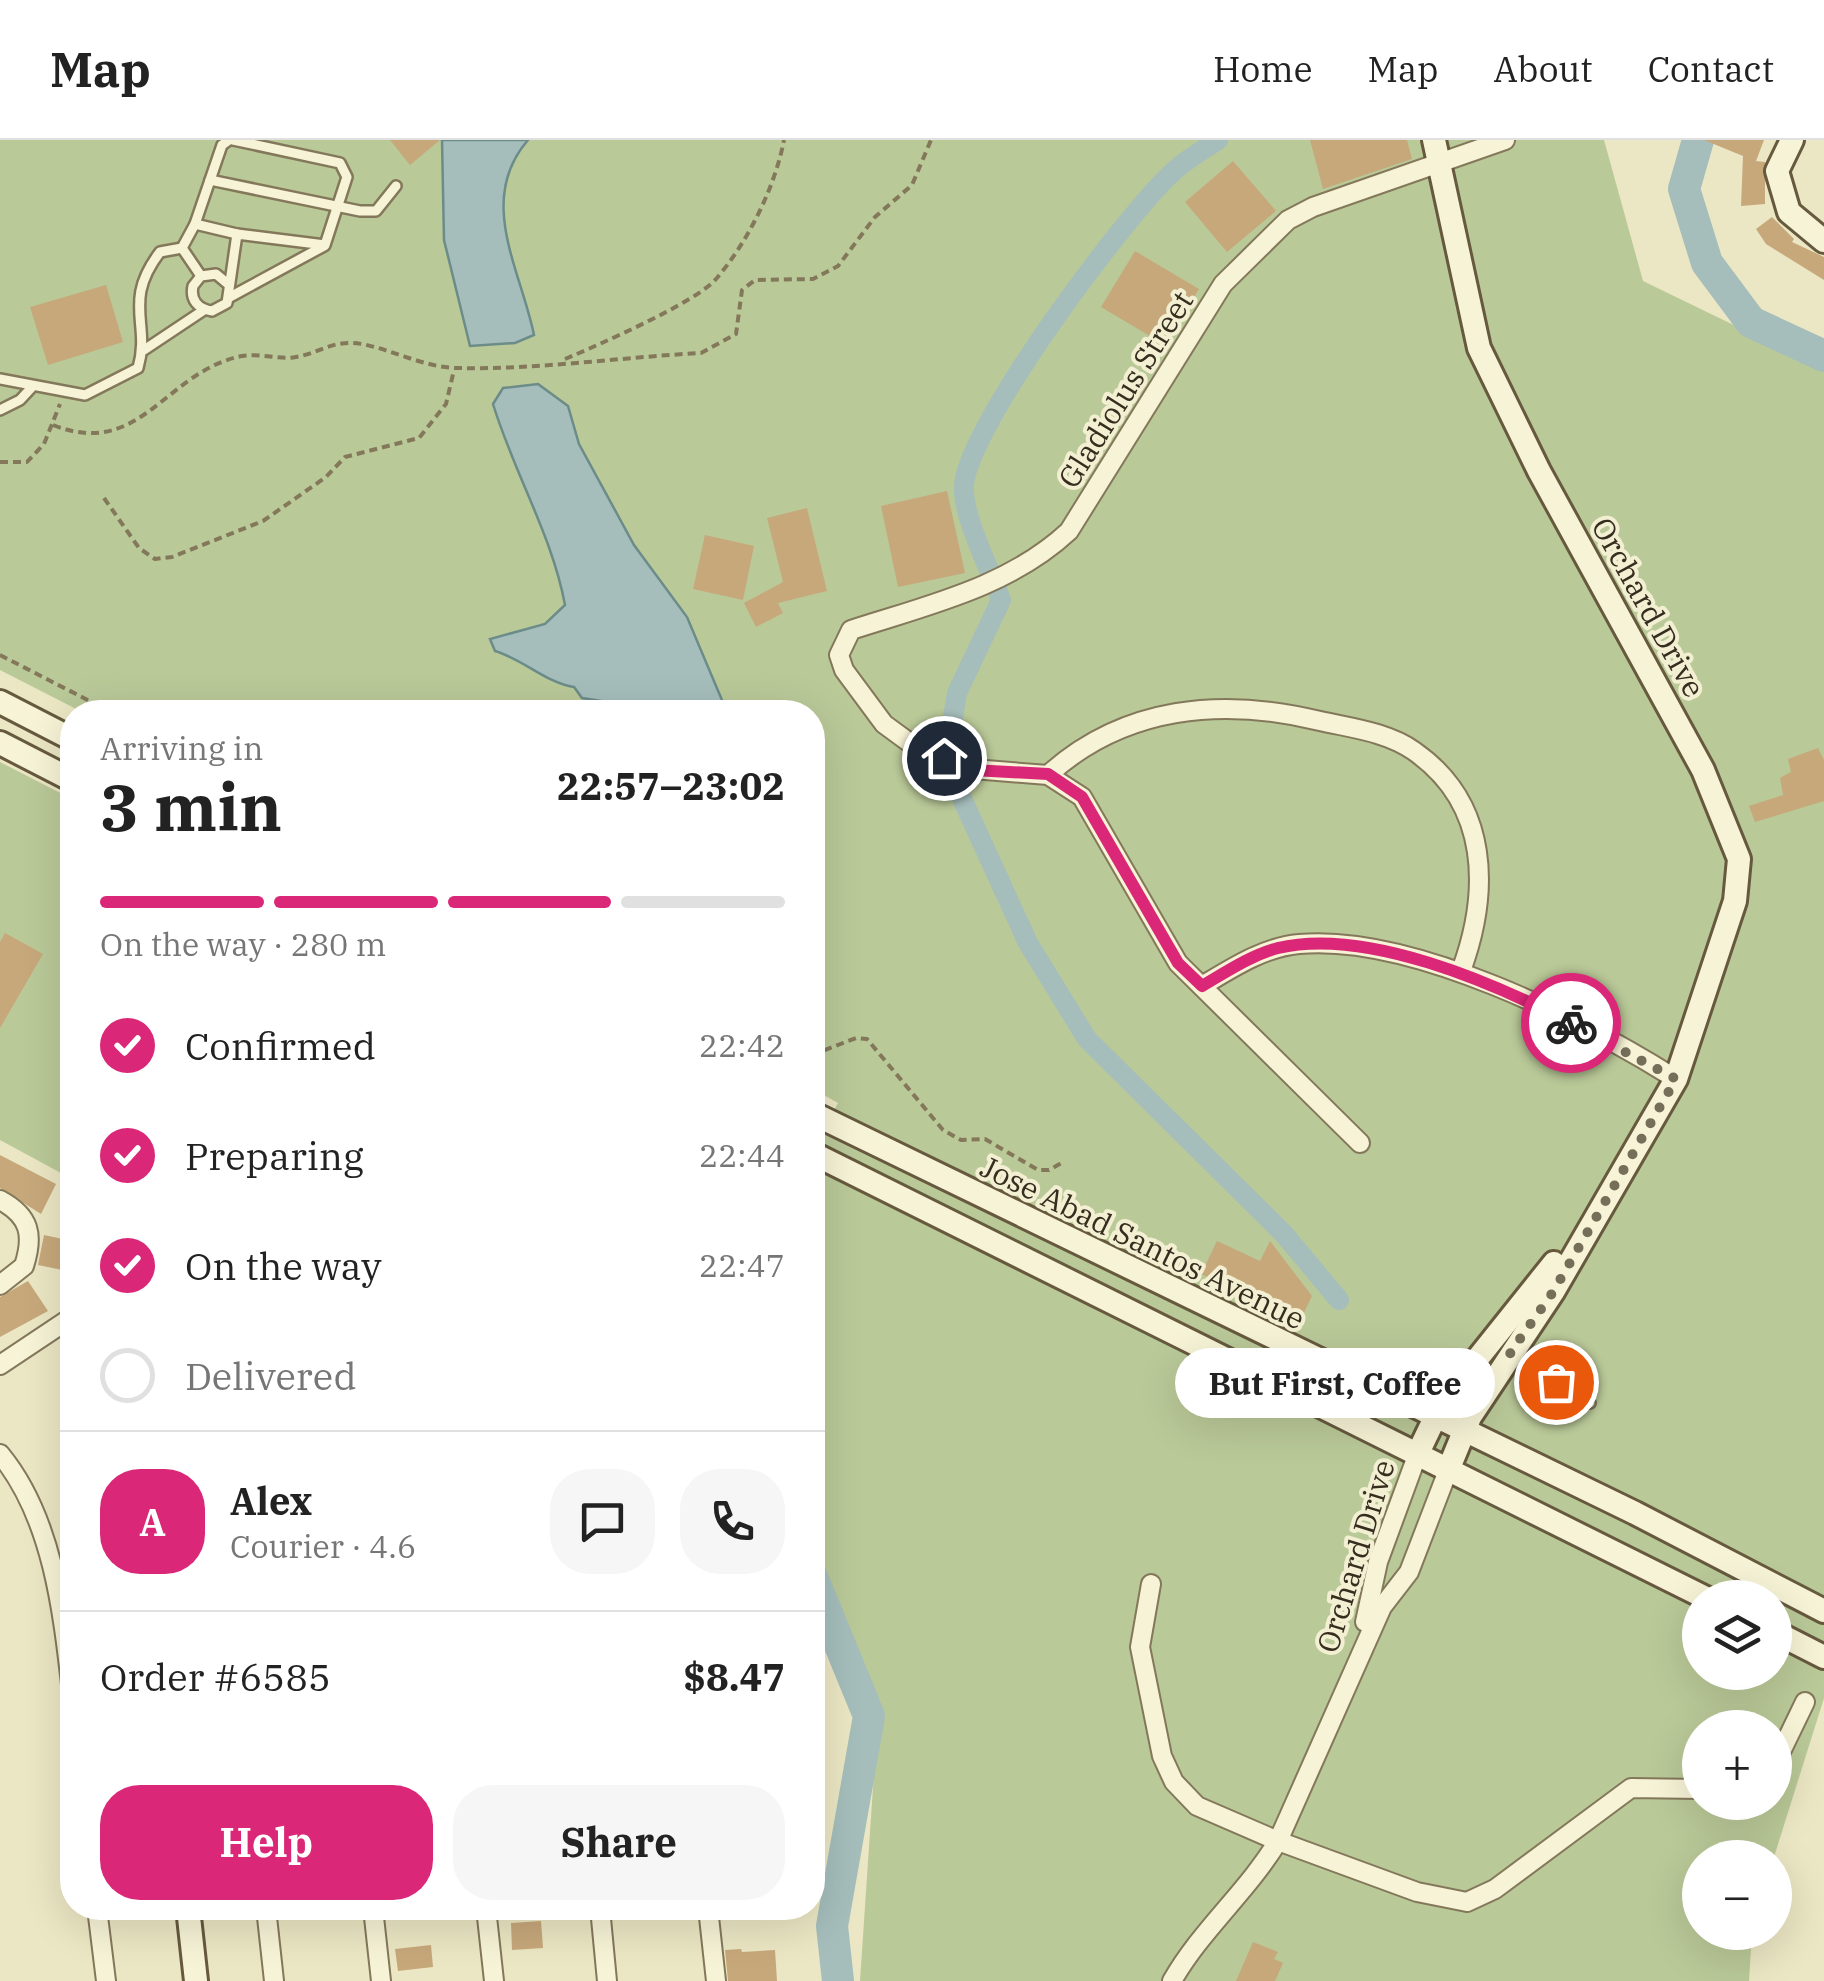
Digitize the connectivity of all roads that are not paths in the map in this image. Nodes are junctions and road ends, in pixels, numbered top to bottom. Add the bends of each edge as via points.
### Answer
1 (231, 140) edge
2 (1505, 140) edge
3 (1792, 140) edge
4 (1436, 152) edge
5 (210, 180) junction
6 (396, 186) dead end
7 (337, 208) junction
8 (196, 224) junction
9 (237, 234) junction
10 (1824, 241) edge
11 (325, 245) junction
12 (182, 248) junction
13 (201, 276) junction
14 (228, 284) junction
15 (230, 297) junction
16 (204, 310) junction
17 (144, 350) junction
18 (0, 380) edge
19 (33, 386) junction
20 (0, 410) edge
21 (0, 702) edge
22 (60, 733) edge
23 (0, 743) edge
24 (60, 774) edge
25 (1048, 774) junction
26 (1461, 971) junction
27 (1202, 986) junction
28 (1676, 1079) junction
29 (1664, 1104) junction
30 (825, 1119) edge
31 (1360, 1144) dead end
32 (825, 1158) edge
33 (0, 1200) edge
34 (0, 1285) edge
35 (60, 1325) edge
36 (1510, 1353) junction
37 (0, 1365) edge
38 (1590, 1403) dead end
39 (1433, 1416) junction
40 (1463, 1431) junction
41 (1418, 1453) junction
42 (0, 1454) edge
43 (1449, 1468) junction
44 (1150, 1584) dead end
45 (1682, 1586) edge
46 (60, 1593) edge
47 (1824, 1611) edge
48 (1792, 1640) edge
49 (1824, 1656) edge
50 (1346, 1685) junction
51 (1805, 1702) dead end
52 (1792, 1729) edge
53 (1682, 1789) edge
54 (1278, 1841) junction
55 (98, 1920) edge
56 (189, 1920) edge
57 (267, 1920) edge
58 (374, 1920) edge
59 (487, 1920) edge
60 (601, 1920) edge
61 (709, 1920) edge
62 (106, 1981) edge
63 (196, 1981) edge
64 (274, 1981) edge
65 (381, 1981) edge
66 (494, 1981) edge
67 (607, 1981) edge
68 (716, 1981) edge
69 (1172, 1981) edge

1 - 5 lane via 222,145
1 - 7 lane via 340,163 347,177
2 - 4 street, Gladiolus Street
3 - 10 main road via 1777,171 1789,212
4 - 25 street, Gladiolus Street via 1288,220 1257,248 1223,284 1069,531 1038,560 982,587 852,630 839,655 844,670 884,724 914,746 973,770
4 - 28 main road, Orchard Drive via 1479,348 1703,770 1739,859 1735,901
5 - 7 lane
5 - 8 lane
6 - 7 lane via 376,210
7 - 11 lane
8 - 9 lane
8 - 12 lane
9 - 11 lane
9 - 14 lane
11 - 15 lane
12 - 13 lane
12 - 17 lane via 160,252 142,286 136,315
13 - 14 lane via 216,274
13 - 16 lane via 192,292
14 - 15 lane
15 - 16 lane via 218,310
16 - 17 lane
17 - 19 lane via 138,368 85,396
18 - 19 lane
19 - 20 lane
21 - 22 main road
23 - 24 main road
25 - 26 street via 1080,745 1128,724 1182,712 1292,714 1380,735 1412,750 1457,795 1476,846 1477,927
25 - 27 street via 1082,797 1178,963
26 - 27 street via 1362,949 1299,944 1273,949
26 - 28 street
27 - 31 street
28 - 29 main road, Orchard Drive
29 - 36 main road, Orchard Drive
29 - 39 main road, Orchard Drive via 1539,1284
30 - 39 main road, Jose Abad Santos Avenue
32 - 41 main road
33 - 34 street via 24,1218 31,1233 24,1266
35 - 37 street
36 - 38 lane
36 - 40 main road, Orchard Drive
39 - 40 main road, Jose Abad Santos Avenue
39 - 41 main road, Orchard Drive
40 - 43 main road, Orchard Drive
40 - 47 main road, Jose Abad Santos Avenue
41 - 43 main road
41 - 50 street, Orchard Drive via 1378,1562
42 - 46 street via 22,1480
43 - 45 main road
43 - 50 street, Orchard Drive via 1408,1572 1382,1607
44 - 54 street via 1140,1647 1162,1756 1174,1782 1197,1806
48 - 49 main road
50 - 54 street, Orchard Drive
51 - 52 street
53 - 54 street via 1632,1788 1495,1889 1467,1902 1417,1892
54 - 69 street, Orchard Drive
55 - 62 street
56 - 63 main road
57 - 64 street
58 - 65 street
59 - 66 street
60 - 67 street
61 - 68 street

